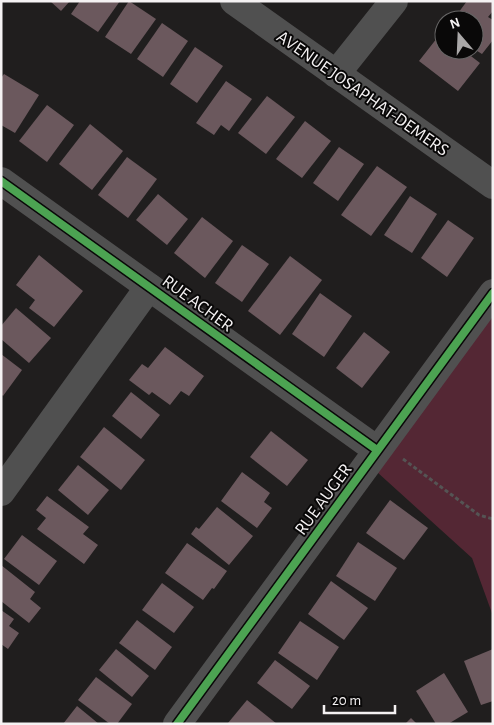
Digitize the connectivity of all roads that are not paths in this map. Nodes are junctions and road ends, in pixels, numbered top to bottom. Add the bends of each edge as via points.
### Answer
1 (234, 1) edge
2 (394, 1) edge
3 (336, 74) junction
4 (1, 181) edge
5 (493, 185) edge
6 (149, 287) junction
7 (493, 293) edge
8 (380, 447) junction
9 (1, 492) edge
10 (177, 724) edge

1 - 3 street, AVENUE JOSAPHAT-DEMERS
2 - 3 street
3 - 5 street, AVENUE JOSAPHAT-DEMERS
4 - 6 street, RUE ACHER
6 - 8 street, RUE ACHER
6 - 9 street
7 - 8 street, RUE AUGER
8 - 10 street, RUE AUGER

